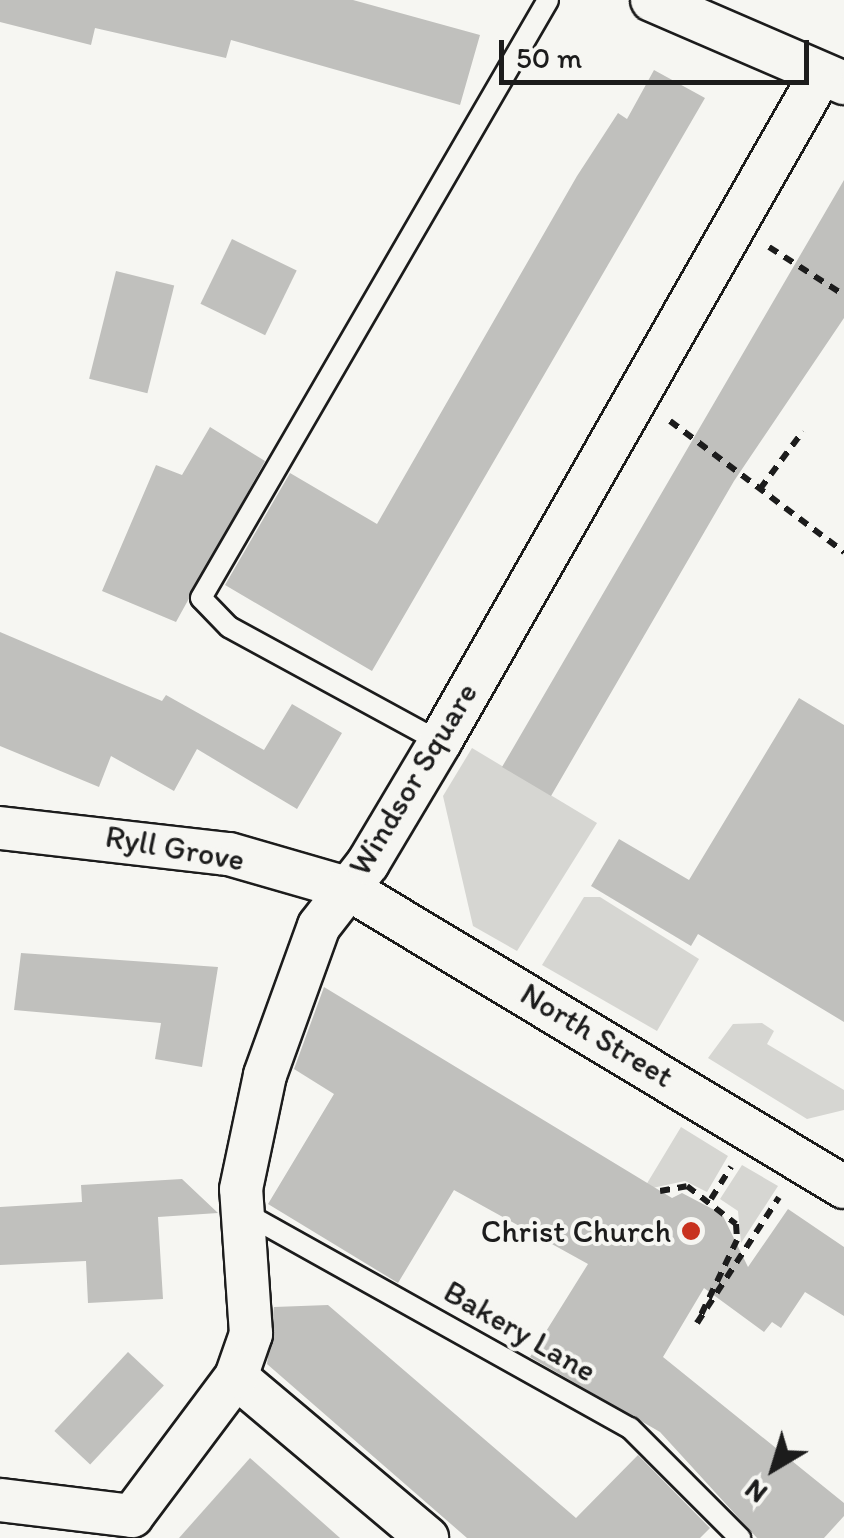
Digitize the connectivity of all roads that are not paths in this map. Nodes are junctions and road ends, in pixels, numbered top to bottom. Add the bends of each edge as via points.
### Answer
1 (548, 0) edge
2 (652, 0) edge
3 (832, 79) edge
4 (440, 742) junction
5 (0, 828) edge
6 (347, 888) junction
7 (844, 1188) edge
8 (243, 1212) junction
9 (236, 1377) junction
10 (0, 1500) edge
11 (427, 1538) edge
12 (740, 1538) edge

1 - 4 lane via 201,598 228,627
2 - 3 street
3 - 4 street, Windsor Square via 734,224
4 - 6 street, Windsor Square
5 - 6 street, Ryll Grove via 229,854
6 - 7 street, North Street
6 - 8 street, Windsor Square via 318,926 265,1075
8 - 9 street, Windsor Square via 251,1334
8 - 12 lane, Bakery Lane via 630,1428
9 - 10 street, Windsor Square via 132,1516
9 - 11 street

